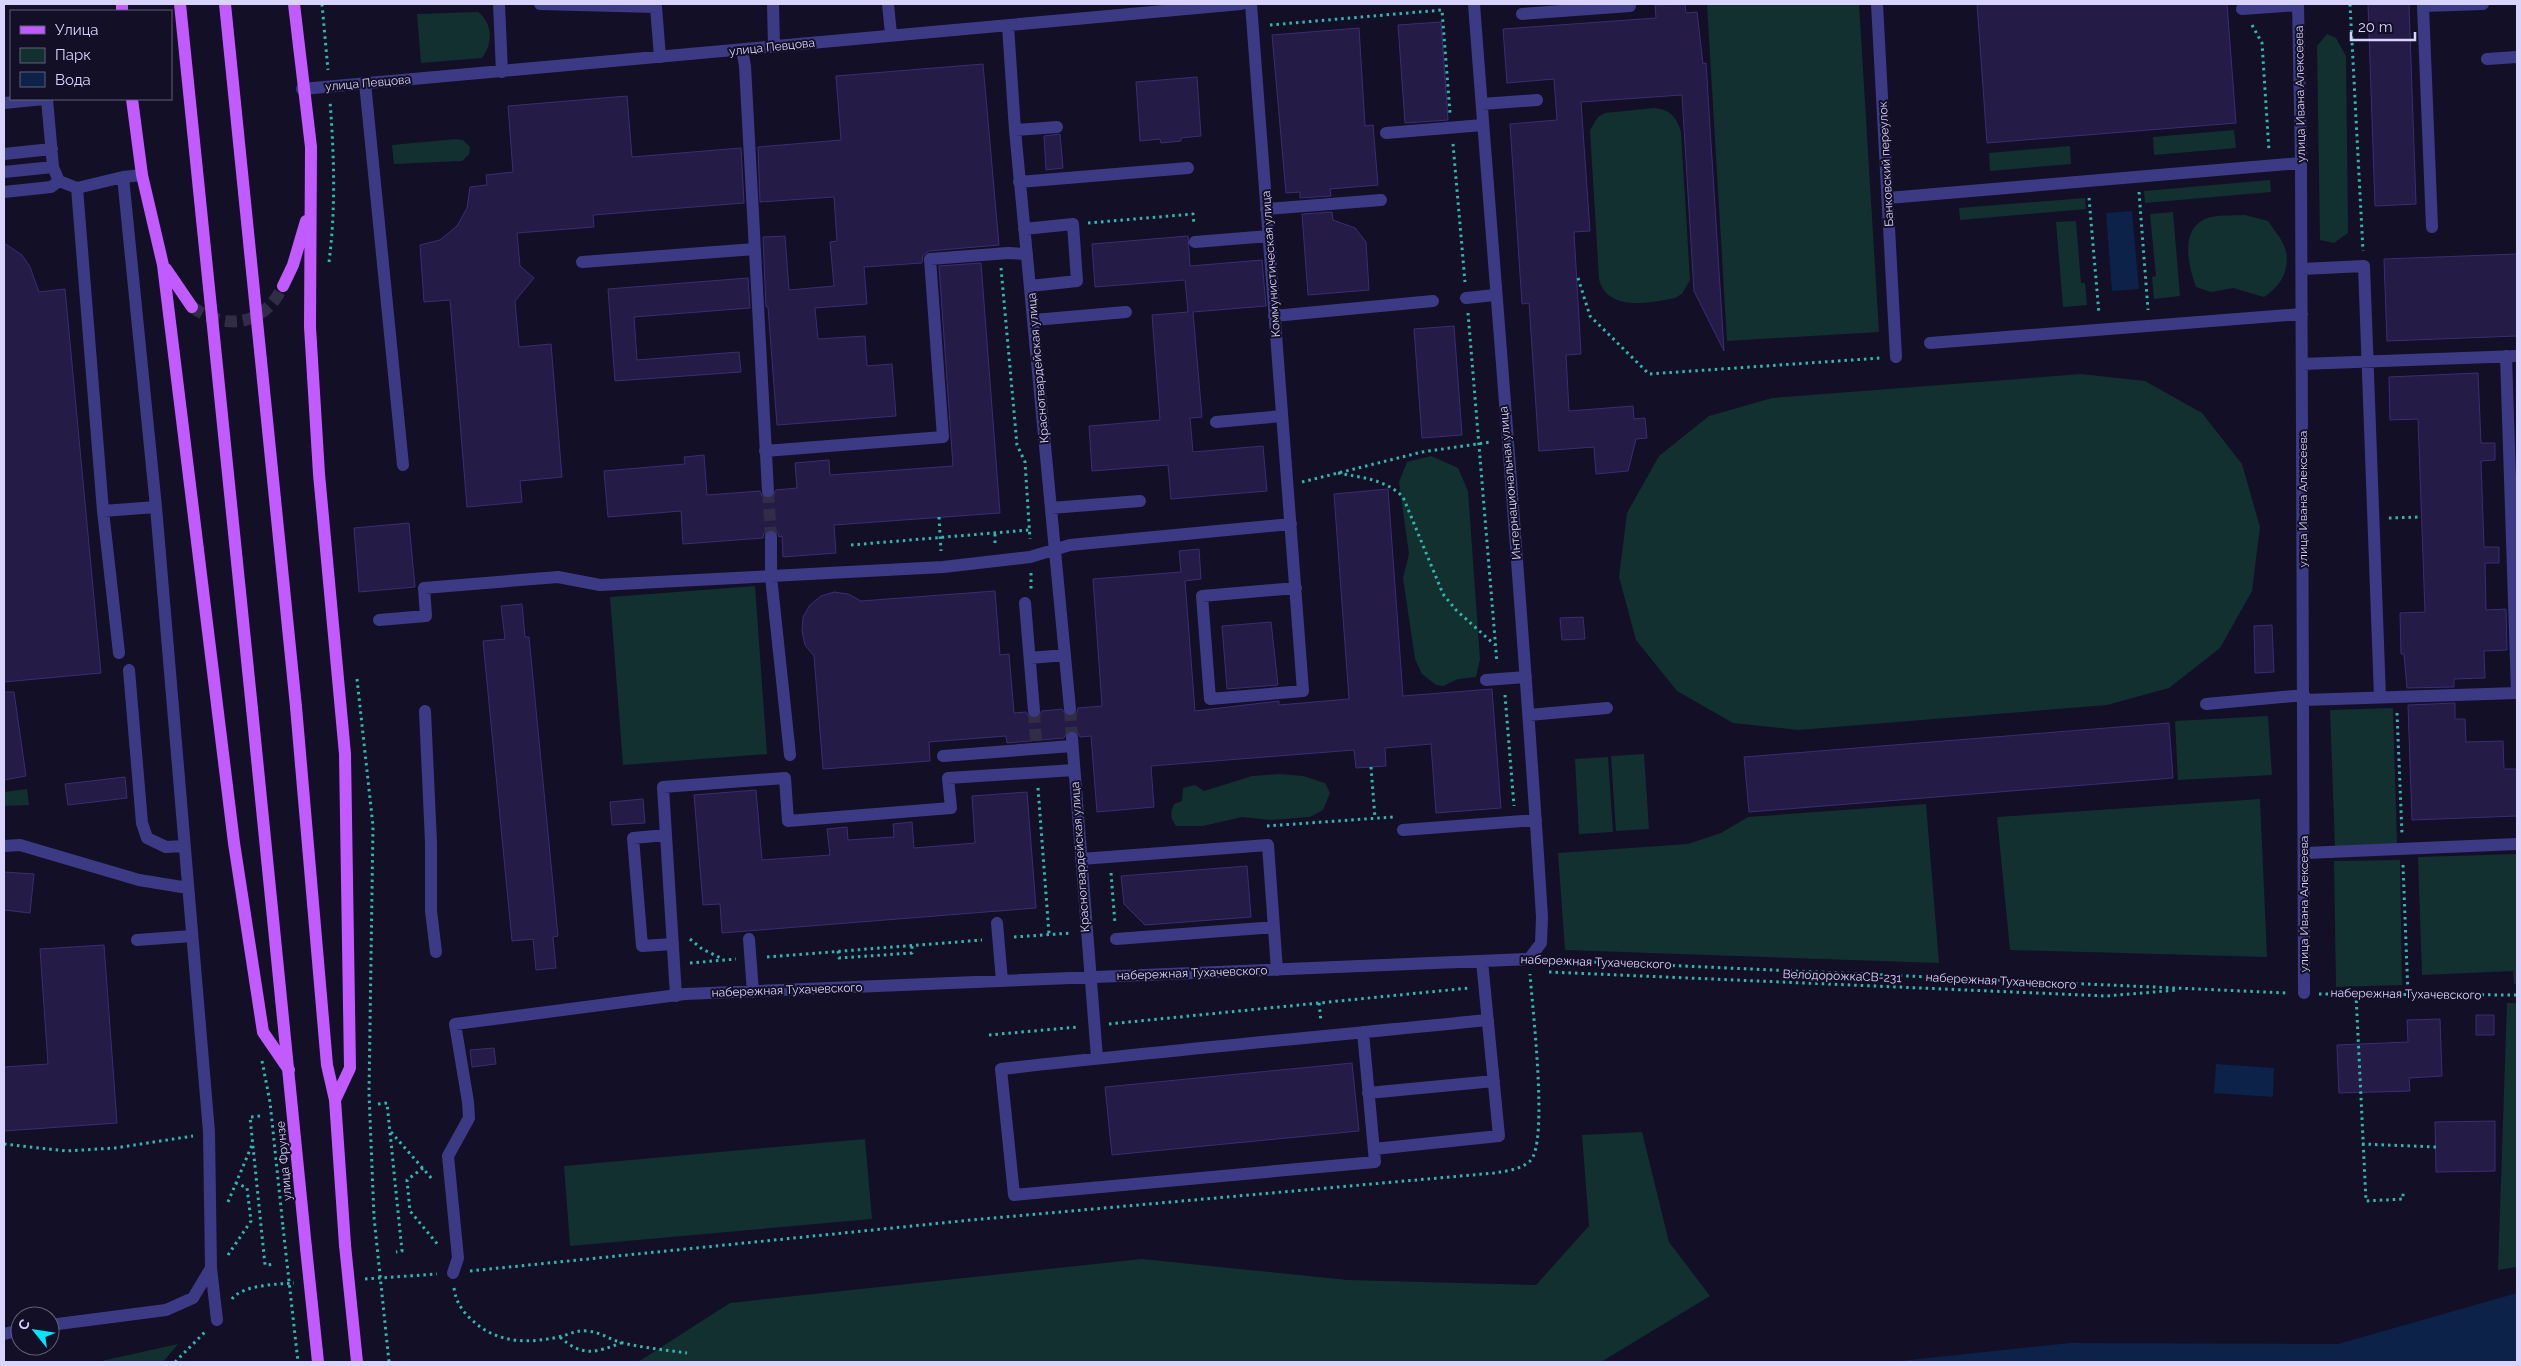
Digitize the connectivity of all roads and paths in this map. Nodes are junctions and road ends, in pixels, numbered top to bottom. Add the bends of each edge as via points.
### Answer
1 (180, 4) edge
2 (225, 4) edge
3 (294, 4) edge
4 (499, 4) edge
5 (540, 4) edge
6 (774, 4) edge
7 (888, 4) edge
8 (1242, 4) edge
9 (1251, 4) edge
10 (1474, 4) edge
11 (1629, 4) edge
12 (1877, 4) edge
13 (2298, 4) edge
14 (2350, 4) edge
15 (2483, 4) edge
16 (1174, 7) edge
17 (2242, 9) dead end
18 (1522, 14) dead end
19 (1008, 26) junction
20 (1252, 26) junction
21 (891, 34) junction
22 (2262, 43) dead end
23 (774, 46) junction
24 (742, 50) junction
25 (660, 57) junction
26 (2517, 57) edge
27 (2487, 59) dead end
28 (502, 72) junction
29 (365, 83) junction
30 (302, 89) junction
31 (36, 100) edge
32 (46, 100) edge
33 (132, 100) edge
34 (1537, 100) dead end
35 (4, 103) edge
36 (1482, 104) junction
37 (1483, 125) junction
38 (1057, 127) dead end
39 (1452, 127) junction
40 (1014, 130) junction
41 (1386, 133) dead end
42 (52, 149) junction
43 (4, 154) edge
44 (2301, 162) junction
45 (2269, 165) junction
46 (53, 167) junction
47 (1188, 168) dead end
48 (4, 172) edge
49 (142, 175) junction
50 (2137, 176) junction
51 (123, 177) junction
52 (59, 181) junction
53 (2088, 181) junction
54 (1019, 182) junction
55 (77, 188) junction
56 (4, 192) edge
57 (1888, 198) junction
58 (1381, 200) dead end
59 (310, 207) junction
60 (1266, 210) junction
61 (1073, 224) junction
62 (2432, 227) dead end
63 (1024, 229) junction
64 (2362, 233) dead end
65 (1269, 236) junction
66 (1195, 242) joint
67 (755, 249) junction
68 (1027, 254) junction
69 (582, 262) dead end
70 (163, 264) junction
71 (1001, 268) dead end
72 (2302, 269) junction
73 (1578, 278) dead end
74 (283, 286) tunnel mouth
75 (1030, 286) junction
76 (1495, 295) junction
77 (1466, 298) junction
78 (1433, 301) dead end
79 (192, 307) tunnel mouth
80 (1126, 312) dead end
81 (2302, 314) junction
82 (1274, 316) junction
83 (1034, 320) junction
84 (2150, 326) junction
85 (2100, 329) junction
86 (1930, 343) dead end
87 (2512, 356) edge
88 (1896, 357) joint
89 (2367, 361) junction
90 (2302, 364) junction
91 (1282, 416) junction
92 (1216, 422) dead end
93 (1507, 441) junction
94 (1478, 443) junction
95 (765, 451) junction
96 (402, 465) dead end
97 (1338, 473) junction
98 (1288, 486) junction
99 (768, 491) tunnel mouth
100 (1140, 501) dead end
101 (156, 507) junction
102 (1050, 508) junction
103 (103, 511) junction
104 (939, 517) dead end
105 (2421, 517) dead end
106 (2397, 518) dead end
107 (1291, 524) junction
108 (1029, 530) junction
109 (994, 534) junction
110 (1029, 535) dead end
111 (771, 537) tunnel mouth
112 (940, 538) junction
113 (851, 545) dead end
114 (995, 546) dead end
115 (1055, 551) junction
116 (771, 577) junction
117 (1296, 588) junction
118 (1026, 603) dead end
119 (379, 620) dead end
120 (1495, 645) junction
121 (119, 653) dead end
122 (1065, 655) junction
123 (1030, 658) junction
124 (129, 670) dead end
125 (1526, 677) junction
126 (1496, 679) junction
127 (2380, 697) junction
128 (2304, 698) junction
129 (2206, 704) dead end
130 (1607, 708) dead end
131 (1070, 709) tunnel mouth
132 (425, 711) dead end
133 (1034, 711) tunnel mouth
134 (1529, 715) junction
135 (790, 755) dead end
136 (943, 756) dead end
137 (1371, 767) dead end
138 (1074, 770) junction
139 (1037, 772) junction
140 (1375, 818) dead end
141 (1536, 820) junction
142 (1515, 821) junction
143 (1403, 830) dead end
144 (666, 835) junction
145 (2517, 844) edge
146 (4, 846) edge
147 (184, 846) junction
148 (2305, 853) junction
149 (1080, 859) junction
150 (1111, 868) dead end
151 (188, 888) junction
152 (997, 923) dead end
153 (1274, 927) junction
154 (1049, 934) dead end
155 (192, 936) junction
156 (688, 937) dead end
157 (749, 939) dead end
158 (1116, 939) joint
159 (137, 940) dead end
160 (673, 944) junction
161 (838, 951) joint
162 (436, 952) dead end
163 (1529, 959) junction
164 (724, 960) dead end
165 (1482, 961) junction
166 (1277, 970) junction
167 (1549, 972) dead end
168 (1089, 977) junction
169 (1002, 981) junction
170 (1484, 987) junction
171 (2195, 989) junction
172 (753, 992) junction
173 (2304, 993) junction
174 (2356, 994) junction
175 (2517, 995) edge
176 (676, 996) junction
177 (1488, 1020) junction
178 (1094, 1025) junction
179 (1362, 1032) junction
180 (989, 1035) dead end
181 (1097, 1058) junction
182 (289, 1070) junction
183 (1494, 1081) junction
184 (1368, 1094) junction
185 (335, 1100) junction
186 (378, 1104) dead end
187 (260, 1116) dead end
188 (208, 1132) junction
189 (390, 1132) junction
190 (4, 1144) edge
191 (253, 1144) junction
192 (2362, 1144) junction
193 (2436, 1147) dead end
194 (1374, 1148) junction
195 (423, 1168) junction
196 (236, 1183) junction
197 (438, 1185) dead end
198 (2403, 1192) dead end
199 (228, 1202) dead end
200 (374, 1217) dead end
201 (971, 1220) dead end
202 (283, 1227) dead end
203 (396, 1252) dead end
204 (444, 1252) dead end
205 (228, 1255) dead end
206 (275, 1264) dead end
207 (211, 1268) junction
208 (452, 1273) junction
209 (357, 1279) dead end
210 (298, 1283) dead end
211 (217, 1320) junction
212 (60, 1324) edge
213 (560, 1337) junction
214 (621, 1343) junction
215 (687, 1353) dead end
216 (174, 1362) edge
217 (298, 1362) edge
218 (318, 1362) edge
219 (357, 1362) edge
220 (389, 1362) edge

1 - 182 main road, улица Фрунзе, bridge
2 - 185 main road, bridge via 296,707 327,1065
3 - 30 main road
4 - 28 street
5 - 25 street via 656,7
6 - 23 street
7 - 21 street
8 - 16 street, улица Певцова
9 - 20 street, Коммунистическая улица
10 - 36 street, Интернациональная улица
11 - 18 street
12 - 57 street, Банковский переулок
13 - 17 street
13 - 44 street, улица Ивана Алексеева
14 - 64 path
15 - 62 street via 2424,6
16 - 19 street, улица Певцова
19 - 21 street, улица Певцова
19 - 40 street, Красногвардейская улица
20 - 39 path via 1442,10
20 - 60 street, Коммунистическая улица
21 - 23 street, улица Певцова
22 - 45 path
23 - 24 street, улица Певцова
24 - 25 street, улица Певцова
24 - 67 street via 746,66
25 - 28 street, улица Певцова
26 - 27 street
28 - 29 street, улица Певцова
29 - 30 street, улица Певцова
29 - 96 street
30 - 59 main road via 311,147
31 - 35 street
32 - 42 street
33 - 49 main road
34 - 36 street
36 - 37 street, Интернациональная улица
37 - 39 street
37 - 76 street, Интернациональная улица
38 - 40 street
39 - 41 street
39 - 77 path
40 - 54 street, Красногвардейская улица
42 - 43 street
42 - 46 street
44 - 45 street
44 - 72 street, улица Ивана Алексеева
45 - 50 street
46 - 48 street
46 - 52 street
47 - 54 street
49 - 51 street
49 - 70 main road
50 - 53 street
50 - 84 path
51 - 55 street
51 - 101 street
52 - 55 street
52 - 56 street via 51,187
53 - 57 street
53 - 85 path
54 - 63 street, Красногвардейская улица
55 - 103 street
57 - 88 street, Банковский переулок
58 - 60 street
59 - 74 main road via 293,265
59 - 185 main road via 312,366 345,754 350,1068
60 - 65 street, Коммунистическая улица
61 - 63 street
61 - 66 path via 1193,214
61 - 75 street via 1077,282
63 - 68 street, Красногвардейская улица
65 - 66 street
65 - 82 street, Коммунистическая улица
67 - 69 street
67 - 95 street
68 - 75 street, Красногвардейская улица
68 - 95 street via 930,259 943,437
70 - 79 main road
70 - 182 main road via 234,844 260,1013 263,1032
71 - 108 path via 1016,445 1025,462
72 - 81 street, улица Ивана Алексеева
72 - 89 street via 2364,266
73 - 88 path via 1590,316 1649,374
75 - 83 street, Красногвардейская улица
76 - 77 street
76 - 93 street, Интернациональная улица
77 - 94 path
78 - 82 street
80 - 83 street
81 - 84 street
81 - 90 street, улица Ивана Алексеева
82 - 91 street, Коммунистическая улица
83 - 102 street, Красногвардейская улица
84 - 85 street
85 - 86 street
87 - 89 street
87 - 127 street via 2517,693
89 - 90 street
89 - 127 street
90 - 128 street, улица Ивана Алексеева
91 - 92 street
91 - 98 street, Коммунистическая улица
93 - 94 path
93 - 125 street, Интернациональная улица
94 - 97 path via 1422,452
94 - 120 path
95 - 99 street
97 - 98 path
97 - 120 path via 1380,480 1395,488 1403,497 1443,594
98 - 107 street, Коммунистическая улица
100 - 102 street
101 - 103 street
101 - 147 street
102 - 115 street, Красногвардейская улица
103 - 121 street
104 - 112 path
105 - 106 path
107 - 115 street via 1070,545
107 - 117 street, Коммунистическая улица
108 - 109 path
108 - 110 path
109 - 112 path
109 - 114 path
111 - 116 street
112 - 113 path
115 - 116 street via 943,567
115 - 122 street, Красногвардейская улица
116 - 119 street via 600,585 558,576 424,588 426,616
116 - 135 street
117 - 117 street, Коммунистическая улица via 1202,596 1210,699 1303,691
118 - 123 street
120 - 126 path
122 - 123 street
122 - 131 street, Красногвардейская улица
123 - 133 street
124 - 147 street via 142,823 147,838 166,846
125 - 126 street
125 - 134 street, Интернациональная улица
126 - 142 path
127 - 128 street
128 - 129 street
128 - 148 street, улица Ивана Алексеева
130 - 134 street
132 - 162 street via 431,911
134 - 141 street, Интернациональная улица
136 - 138 street, Красногвардейская улица via 1072,742
137 - 140 path
138 - 139 street
138 - 149 street, Красногвардейская улица
139 - 144 street via 948,778 951,808 788,821 785,778 663,787
139 - 154 path
141 - 142 street
141 - 163 street, Интернациональная улица via 1541,943
142 - 143 street
144 - 160 street
144 - 160 street via 634,838 642,946
145 - 148 street
146 - 151 street via 20,845 139,880
147 - 151 street
148 - 173 street, улица Ивана Алексеева
149 - 153 street via 1268,845
149 - 168 street, Красногвардейская улица
150 - 158 path
151 - 155 street
152 - 169 street
153 - 158 street
153 - 166 street
155 - 159 street
155 - 188 street
156 - 164 path via 702,949
157 - 172 street
160 - 176 street
161 - 161 path via 839,958 912,952 912,945
163 - 165 street, набережная Тухачевского
163 - 171 path, набережная Тухачевского
165 - 166 street, набережная Тухачевского
165 - 170 street
166 - 168 street, набережная Тухачевского
167 - 171 path, ВелодорожкаСВ-231 via 2106,996
168 - 169 street, набережная Тухачевского
168 - 178 street, Красногвардейская улица
169 - 172 street, набережная Тухачевского
170 - 177 street
170 - 178 path
171 - 173 path, набережная Тухачевского
172 - 176 street, набережная Тухачевского
173 - 174 path, набережная Тухачевского
174 - 175 path, набережная Тухачевского
174 - 192 path
176 - 208 street, набережная Тухачевского via 455,1024 468,1118 448,1156 458,1258
177 - 179 street
177 - 183 street
178 - 180 path
178 - 181 street, Красногвардейская улица
179 - 181 street
179 - 184 street
181 - 194 street via 1001,1069 1014,1195 1375,1162
182 - 218 main road, улица Фрунзе, bridge
183 - 184 street
183 - 194 street via 1499,1136
184 - 194 street
185 - 219 main road, bridge via 344,1245
186 - 189 path via 387,1103
187 - 191 path via 250,1117
188 - 190 path via 159,1142 66,1151
188 - 207 street
189 - 195 path
189 - 203 path via 402,1251
191 - 196 path
191 - 206 path via 265,1265
192 - 193 path
192 - 198 path via 2366,1201 2403,1199
195 - 197 path
195 - 204 path via 407,1180 410,1210
196 - 199 path
196 - 205 path via 247,1188 250,1221
200 - 220 path, bridge
201 - 208 path
202 - 217 path, bridge
207 - 211 street
207 - 212 street via 192,1298 166,1310
208 - 209 path
208 - 213 path via 455,1299 482,1330 504,1339 526,1341
210 - 211 path via 268,1285 236,1294
211 - 216 path
213 - 214 path via 571,1331 585,1330
213 - 214 path via 570,1347 583,1351 597,1352
214 - 215 path

